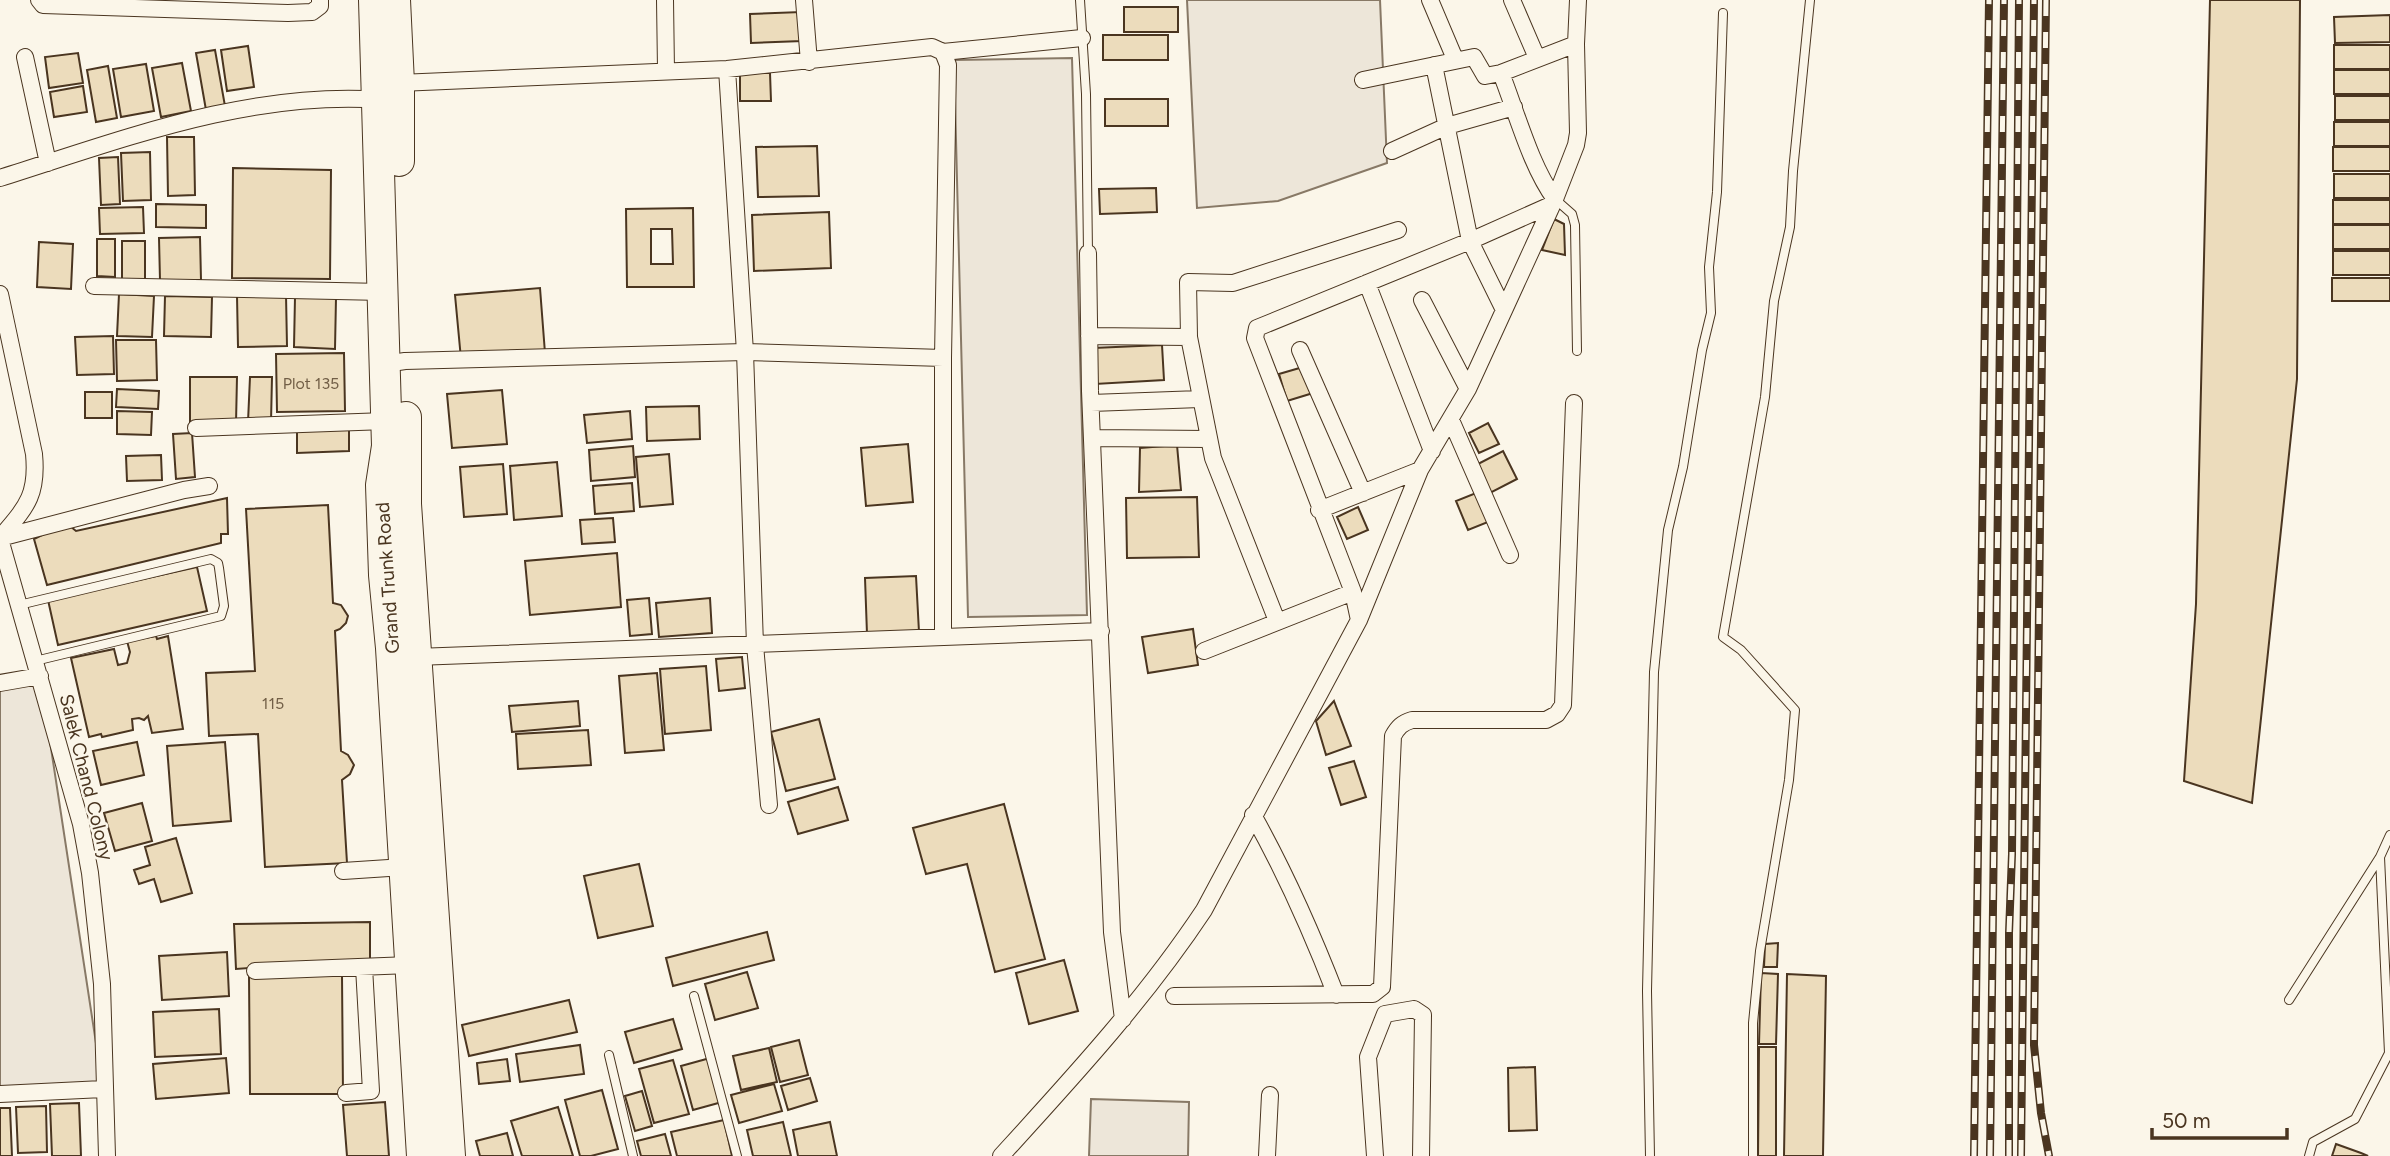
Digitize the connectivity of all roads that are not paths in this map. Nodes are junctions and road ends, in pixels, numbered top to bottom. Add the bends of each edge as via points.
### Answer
1 (39, 0) edge
2 (320, 0) edge
3 (374, 0) edge
4 (395, 0) edge
5 (665, 0) edge
6 (804, 0) edge
7 (1080, 0) edge
8 (1430, 0) edge
9 (1512, 0) edge
10 (1578, 0) edge
11 (1810, 0) edge
12 (155, 4) edge
13 (1723, 13) dead end
14 (1082, 38) junction
15 (1576, 44) junction
16 (943, 52) junction
17 (25, 58) dead end
18 (1537, 58) junction
19 (1455, 59) junction
20 (808, 62) junction
21 (1434, 65) junction
22 (727, 69) junction
23 (666, 70) junction
24 (1501, 73) junction
25 (1363, 80) dead end
26 (392, 94) junction
27 (1514, 107) junction
28 (1447, 126) junction
29 (1392, 151) dead end
30 (48, 163) junction
31 (0, 178) edge
32 (1554, 202) junction
33 (1398, 230) dead end
34 (1470, 241) junction
35 (1088, 253) joint
36 (1367, 283) junction
37 (94, 286) dead end
38 (383, 292) junction
39 (0, 294) edge
40 (1422, 300) dead end
41 (1504, 310) junction
42 (1089, 336) junction
43 (1189, 337) junction
44 (1300, 350) dead end
45 (1577, 351) dead end
46 (746, 352) junction
47 (943, 358) junction
48 (395, 363) junction
49 (1468, 389) junction
50 (1200, 398) junction
51 (1091, 403) junction
52 (1574, 403) dead end
53 (1451, 420) junction
54 (386, 421) junction
55 (196, 428) dead end
56 (1093, 438) junction
57 (1208, 439) junction
58 (1432, 452) junction
59 (1420, 470) junction
60 (209, 486) dead end
61 (1363, 493) junction
62 (1320, 510) junction
63 (0, 539) edge
64 (1510, 555) dead end
65 (1353, 592) junction
66 (19, 605) junction
67 (1277, 621) junction
68 (1359, 621) junction
69 (1101, 631) junction
70 (943, 637) junction
71 (755, 646) junction
72 (1203, 651) dead end
73 (404, 652) junction
74 (37, 669) junction
75 (0, 682) edge
76 (769, 805) dead end
77 (1253, 816) junction
78 (2390, 835) edge
79 (2380, 857) junction
80 (404, 867) junction
81 (343, 871) dead end
82 (410, 965) junction
83 (364, 967) junction
84 (255, 971) dead end
85 (1336, 995) junction
86 (694, 996) dead end
87 (1174, 996) dead end
88 (2289, 1000) dead end
89 (1123, 1019) junction
90 (609, 1055) dead end
91 (103, 1088) junction
92 (346, 1093) dead end
93 (0, 1094) edge
94 (1270, 1095) dead end
95 (107, 1156) edge
96 (422, 1156) edge
97 (450, 1156) edge
98 (633, 1156) edge
99 (737, 1156) edge
100 (1001, 1156) edge
101 (1267, 1156) edge
102 (1375, 1156) edge
103 (1421, 1156) edge
104 (1650, 1156) edge
105 (1753, 1156) edge
106 (2309, 1156) edge

1 - 12 street via 43,5
2 - 12 street via 312,12 288,13
3 - 26 highway, Grand Trunk Road
4 - 26 highway, Grand Trunk Road
5 - 23 street
6 - 20 street
7 - 14 lane
8 - 19 street
9 - 18 street
10 - 15 street
11 - 105 lane via 1790,227 1774,301 1765,397 1723,637 1741,650 1795,710 1753,1023
13 - 104 lane via 1717,192 1709,267 1711,313 1668,530 1654,672 1647,991
14 - 16 street
14 - 35 lane
15 - 18 street
15 - 32 street via 1576,145
16 - 20 street via 932,47
16 - 47 street via 948,65
17 - 30 street
18 - 24 street
19 - 21 street
19 - 24 street via 1474,57 1485,76
20 - 22 street
21 - 25 street
21 - 28 street
22 - 23 street
22 - 46 street
23 - 26 street
24 - 27 street
26 - 30 street via 204,116
26 - 38 highway, Grand Trunk Road
26 - 48 highway, Grand Trunk Road
27 - 28 street
27 - 32 street
28 - 29 street
28 - 34 street
30 - 31 street
32 - 34 street
32 - 41 street
32 - 45 lane via 1572,214 1575,225
33 - 43 street via 1233,283 1188,282
34 - 36 street
34 - 41 street
35 - 42 street
36 - 58 street
36 - 62 street via 1257,328 1255,338
37 - 38 street
38 - 48 highway, Grand Trunk Road
39 - 63 street via 36,476 31,496
40 - 49 street
41 - 49 street
42 - 43 street
42 - 51 street
43 - 50 street
44 - 61 street
46 - 47 street
46 - 48 street
46 - 71 street
47 - 70 street
48 - 54 highway, Grand Trunk Road
48 - 73 highway, Grand Trunk Road via 406,504
49 - 53 street
50 - 51 street
50 - 57 street
51 - 56 street
52 - 85 street via 1563,705 1546,720 1412,720 1398,728 1393,736 1382,987 1373,994
53 - 58 street
53 - 64 street
54 - 55 street
54 - 73 highway, Grand Trunk Road via 381,485 384,575
56 - 57 street
56 - 69 street
57 - 67 street
58 - 59 street
59 - 61 street
59 - 68 street
60 - 63 street
61 - 62 street
62 - 65 street
63 - 66 street, Salek Chand Colony
65 - 67 street
65 - 68 street
66 - 74 street, Salek Chand Colony
66 - 74 lane via 211,559 218,563 224,606 221,616
67 - 72 street
68 - 77 street
69 - 70 street
69 - 89 street via 1112,932
70 - 71 street
71 - 73 street
71 - 76 street
73 - 80 highway, Grand Trunk Road
73 - 97 highway, Grand Trunk Road
74 - 75 street
74 - 91 street, Salek Chand Colony via 81,824 90,873 102,984
77 - 85 street via 1283,869
77 - 89 street via 1181,946
78 - 79 lane
79 - 88 lane
79 - 106 lane via 2389,1053 2355,1119 2312,1142
80 - 81 street
80 - 82 highway, Grand Trunk Road
82 - 83 street
82 - 96 highway, Grand Trunk Road
83 - 84 street
83 - 92 street via 371,1091
85 - 87 street
86 - 99 lane
89 - 100 street
90 - 98 lane
91 - 93 street
91 - 95 street, Salek Chand Colony
94 - 101 street
102 - 103 street via 1368,1057 1385,1014 1414,1009 1423,1015

